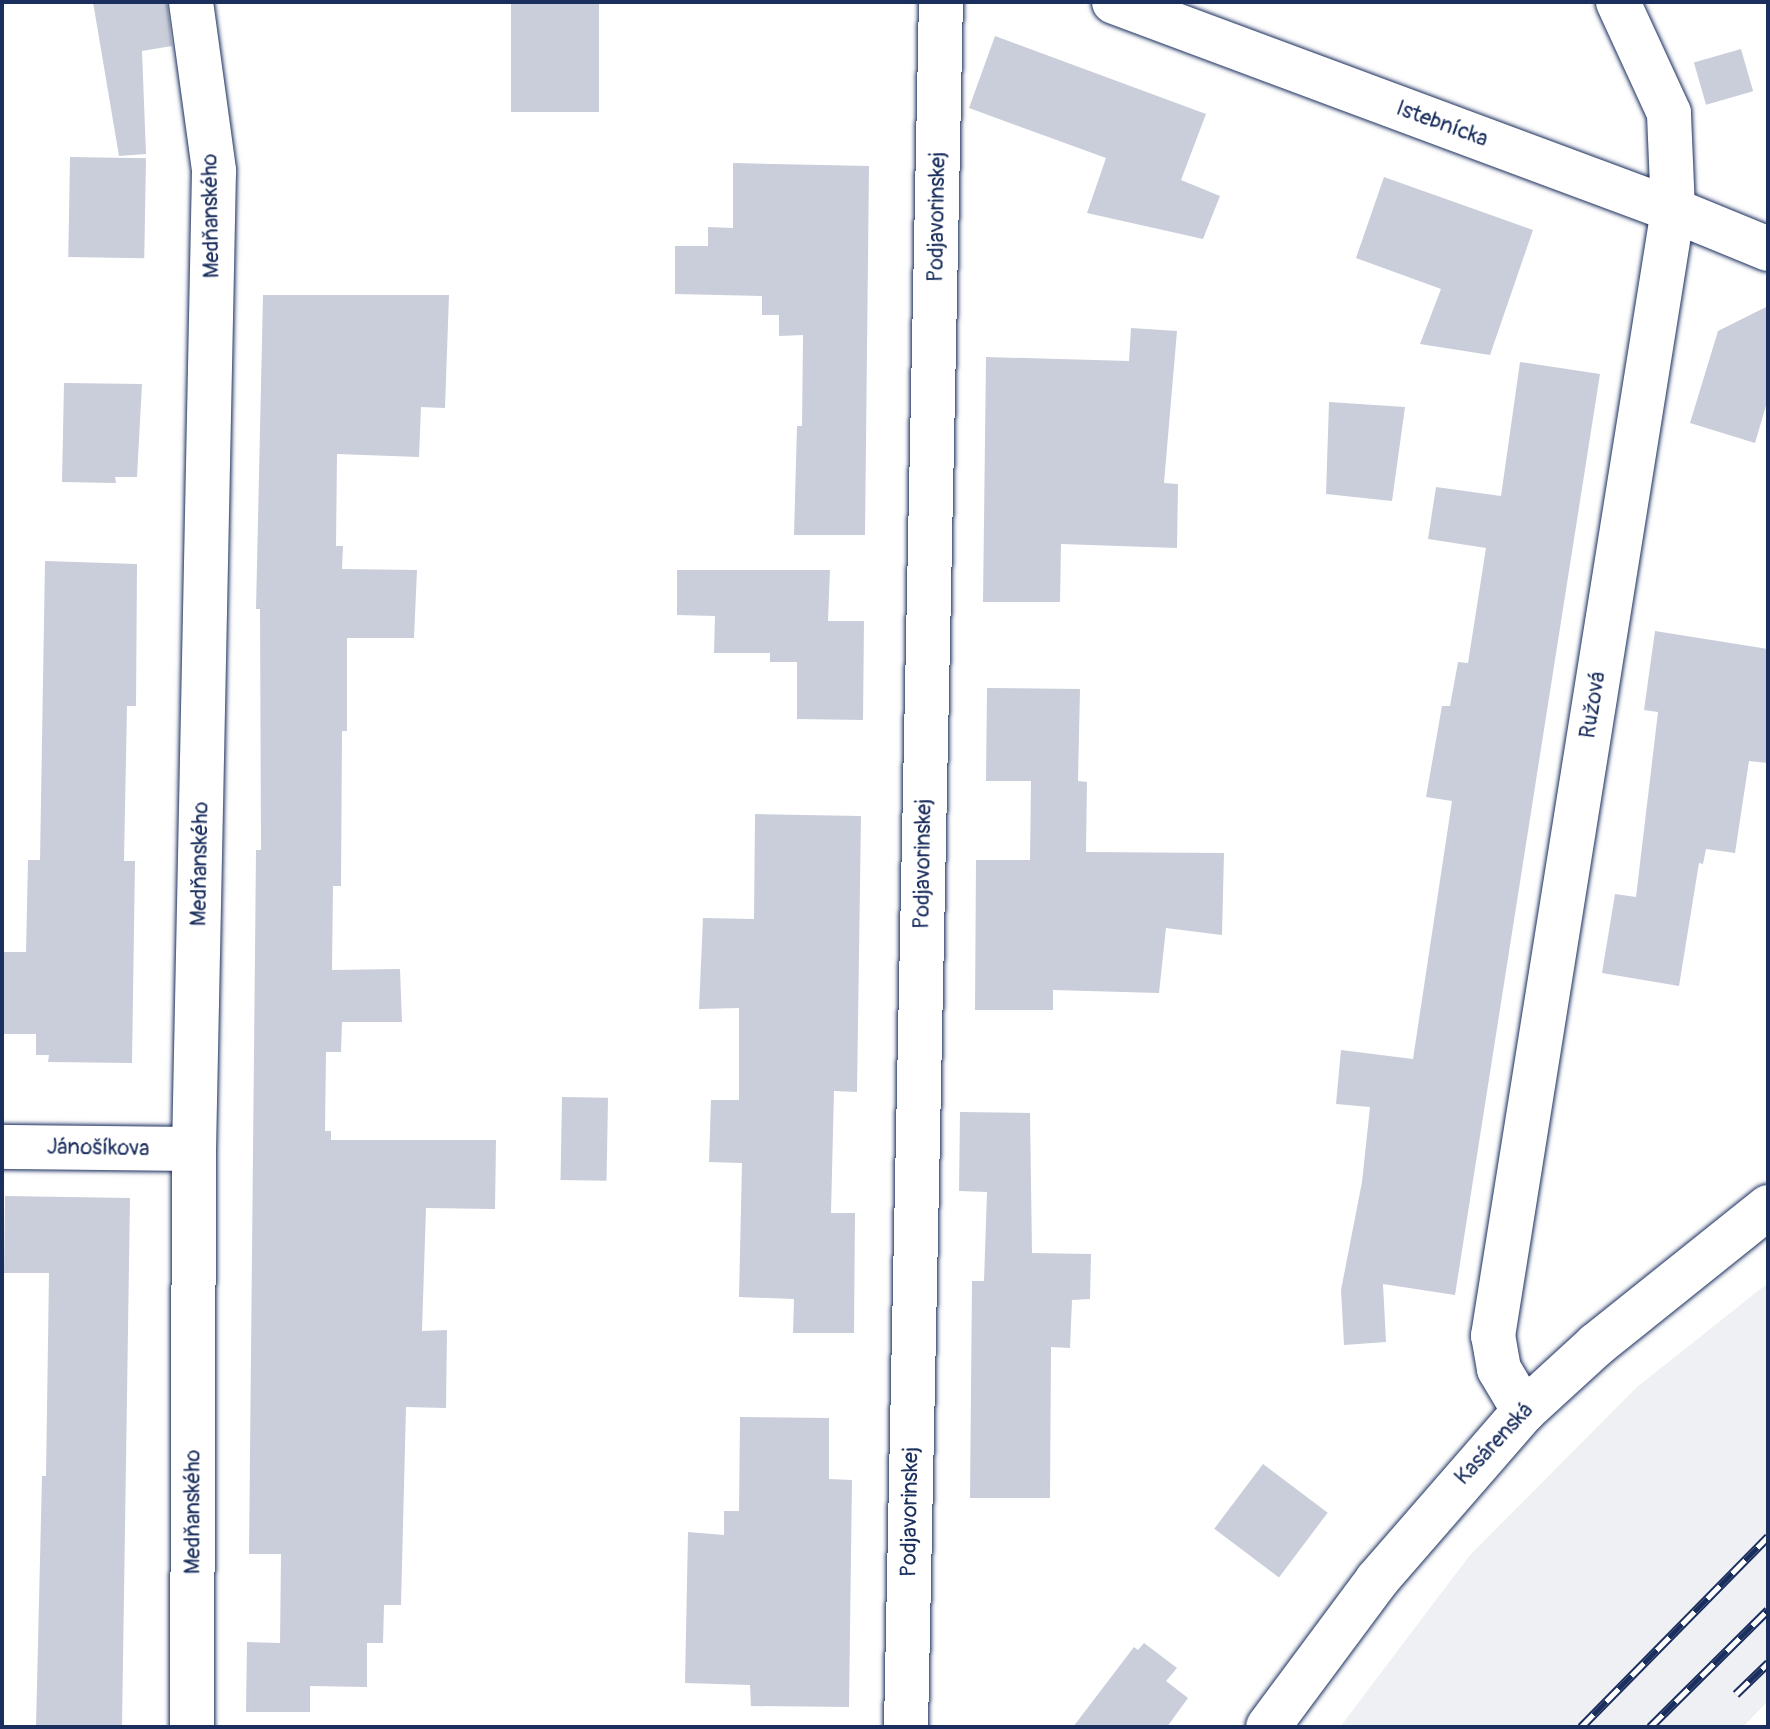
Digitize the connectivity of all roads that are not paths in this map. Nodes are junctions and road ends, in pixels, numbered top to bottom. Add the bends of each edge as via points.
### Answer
1 (191, 2) edge
2 (941, 2) edge
3 (1114, 2) edge
4 (1618, 2) edge
5 (1673, 210) junction
6 (1768, 249) edge
7 (2, 1147) edge
8 (194, 1149) junction
9 (1768, 1207) edge
10 (1524, 1411) junction
11 (192, 1727) edge
12 (906, 1727) edge
13 (1268, 1727) edge

1 - 8 street, Medňanského via 214,171
2 - 12 street, Podjavorinskej
3 - 5 street, Istebnícka
4 - 5 street, Ružová via 1669,113
5 - 6 street, Istebnícka
5 - 10 street, Ružová via 1493,1336 1499,1369
7 - 8 street, Jánošíkova
8 - 11 street, Medňanského
9 - 10 street, Kasárenská via 1596,1345
10 - 13 street, Kasárenská via 1377,1580

